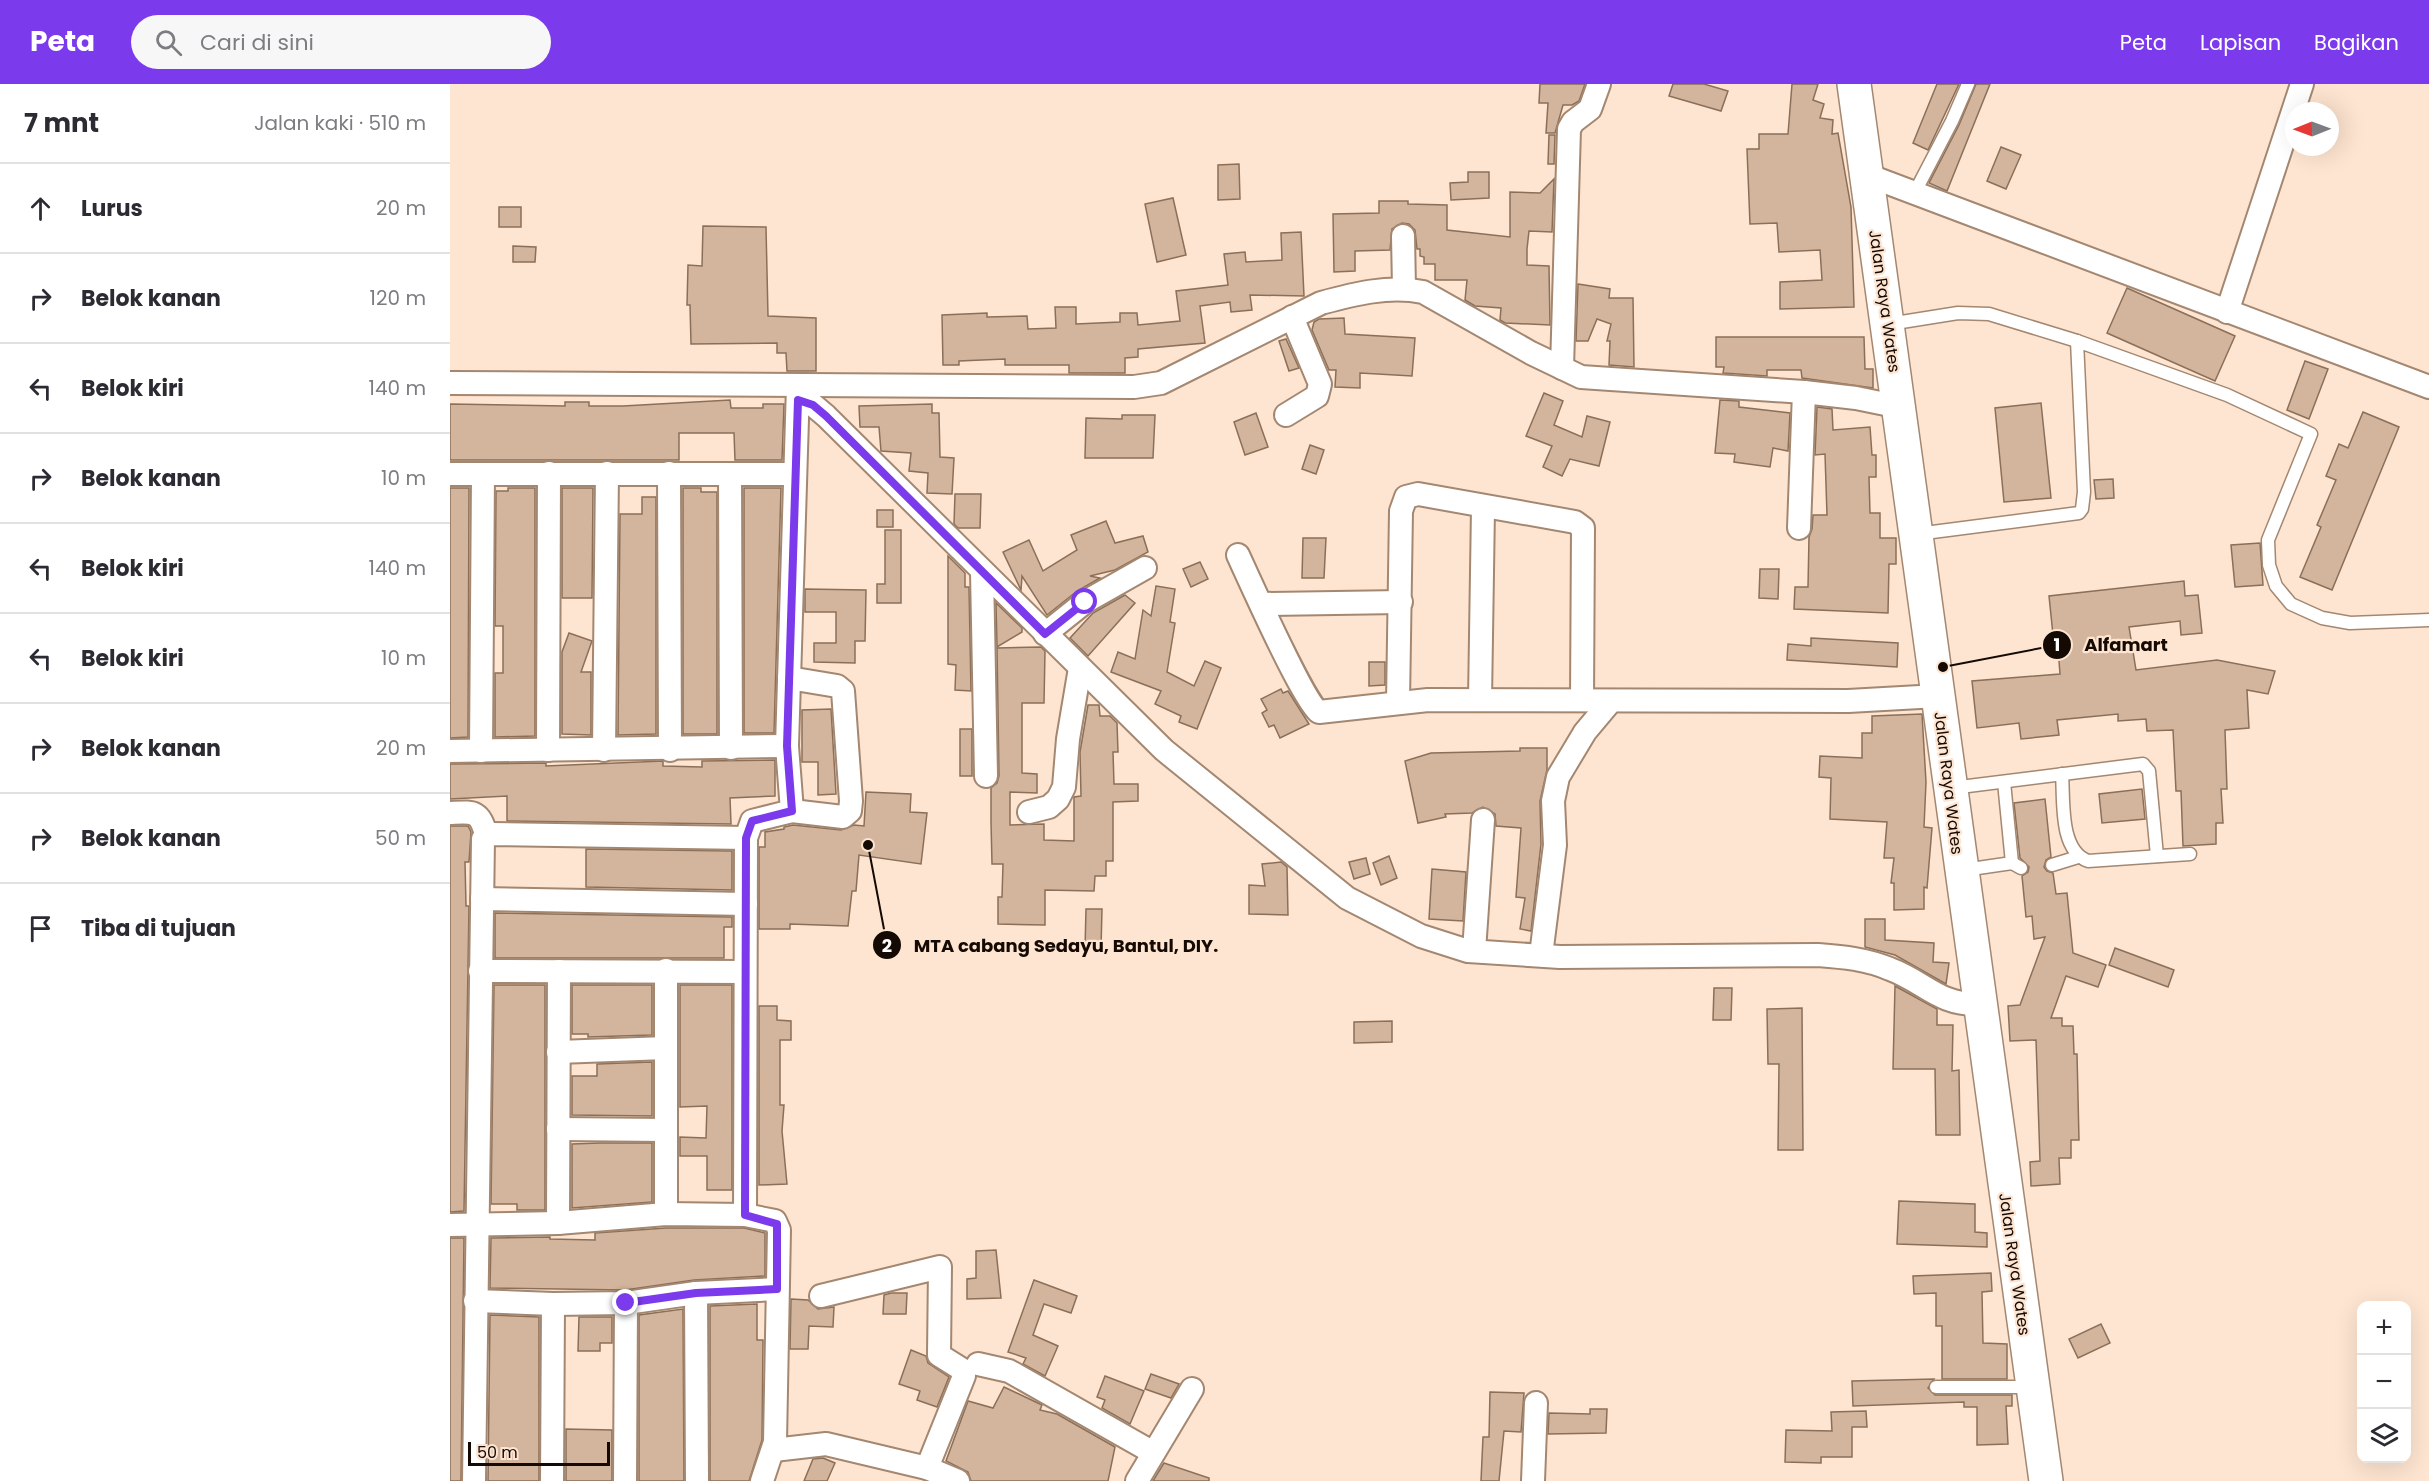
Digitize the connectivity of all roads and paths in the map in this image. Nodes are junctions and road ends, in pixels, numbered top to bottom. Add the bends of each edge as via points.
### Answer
1 (1599, 84) edge
2 (1854, 84) edge
3 (1968, 84) edge
4 (2302, 84) edge
5 (1867, 175) junction
6 (1914, 194) junction
7 (1403, 236) dead end
8 (1404, 288) junction
9 (2227, 312) junction
10 (1292, 317) junction
11 (1888, 325) junction
12 (2078, 341) junction
13 (1562, 368) junction
14 (450, 383) edge
15 (2429, 387) edge
16 (1804, 392) junction
17 (798, 393) junction
18 (1900, 408) junction
19 (1286, 415) dead end
20 (549, 473) junction
21 (607, 473) junction
22 (669, 473) junction
23 (450, 474) edge
24 (483, 474) junction
25 (730, 474) junction
26 (794, 474) junction
27 (1483, 508) junction
28 (1799, 528) dead end
29 (1917, 534) junction
30 (1238, 555) dead end
31 (1145, 568) dead end
32 (982, 572) junction
33 (1401, 602) junction
34 (1262, 604) junction
35 (2429, 620) edge
36 (1045, 634) junction
37 (1080, 668) junction
38 (789, 678) junction
39 (1938, 696) junction
40 (1480, 700) junction
41 (1582, 700) junction
42 (1611, 701) junction
43 (1398, 702) junction
44 (787, 746) junction
45 (731, 748) junction
46 (548, 750) junction
47 (604, 750) junction
48 (670, 750) junction
49 (450, 751) edge
50 (481, 751) junction
51 (2062, 774) junction
52 (986, 776) dead end
53 (2004, 782) junction
54 (1950, 788) junction
55 (792, 811) junction
56 (1029, 812) dead end
57 (450, 813) edge
58 (1483, 820) dead end
59 (486, 834) junction
60 (746, 838) junction
61 (2190, 854) dead end
62 (2157, 856) junction
63 (2078, 857) junction
64 (2052, 865) dead end
65 (1960, 870) junction
66 (482, 898) junction
67 (746, 904) junction
68 (1474, 951) junction
69 (1541, 955) junction
70 (666, 970) junction
71 (480, 971) junction
72 (559, 971) junction
73 (745, 972) junction
74 (1979, 1004) junction
75 (666, 1048) junction
76 (558, 1052) junction
77 (558, 1130) junction
78 (666, 1130) junction
79 (666, 1214) junction
80 (745, 1215) junction
81 (558, 1223) junction
82 (477, 1225) junction
83 (450, 1226) edge
84 (777, 1289) junction
85 (696, 1293) junction
86 (821, 1296) dead end
87 (475, 1301) junction
88 (626, 1303) junction
89 (553, 1304) junction
90 (978, 1364) dead end
91 (1936, 1387) dead end
92 (2032, 1387) junction
93 (1192, 1389) dead end
94 (1536, 1403) dead end
95 (774, 1450) junction
96 (1152, 1452) junction
97 (927, 1468) junction
98 (474, 1481) edge
99 (552, 1481) edge
100 (625, 1481) edge
101 (697, 1481) edge
102 (762, 1481) edge
103 (958, 1481) edge
104 (1137, 1481) edge
105 (1533, 1481) edge
106 (2046, 1481) edge

1 - 13 street via 1590,108 1569,129
2 - 5 highway, Jalan Raya Wates
3 - 6 lane
4 - 9 street
5 - 6 street
5 - 11 highway, Jalan Raya Wates
6 - 9 street
7 - 8 street
8 - 10 street via 1349,295
8 - 13 street via 1423,292
9 - 15 street
10 - 17 street via 1161,383 1134,387
10 - 19 street via 1320,384 1317,396
11 - 12 lane via 1958,313 1989,314
11 - 18 highway, Jalan Raya Wates
12 - 29 lane via 2082,509 2073,514
12 - 35 lane via 2227,395 2311,434 2268,540 2269,565 2276,586 2291,604 2322,618 2350,623
13 - 16 street via 1581,377
14 - 17 street
16 - 18 street
16 - 28 street
17 - 26 street
17 - 32 street via 826,416
18 - 29 highway, Jalan Raya Wates
20 - 21 street
20 - 24 street
20 - 46 street
21 - 22 street
21 - 47 street
22 - 25 street
22 - 48 street
23 - 24 street
24 - 50 street
25 - 26 street
25 - 45 street
26 - 38 street
27 - 33 street via 1418,494 1406,497 1401,511
27 - 40 street
27 - 41 street via 1575,522 1583,528
29 - 39 highway, Jalan Raya Wates
30 - 34 street
31 - 36 street via 1085,602
32 - 36 street
32 - 52 street
33 - 34 street
33 - 43 street
34 - 43 street via 1314,709 1325,712
36 - 37 street
37 - 56 street via 1064,787 1049,807
37 - 68 street via 1164,750 1347,898 1421,936
38 - 44 street
38 - 55 street via 837,686 843,691 851,801 850,811 843,817
39 - 42 street
39 - 54 highway, Jalan Raya Wates
40 - 41 street
40 - 43 street
41 - 42 street
42 - 69 street via 1585,732 1558,777 1553,801 1555,845
44 - 45 street
44 - 55 street
45 - 48 street
46 - 47 street
46 - 50 street
47 - 48 street
49 - 50 street
51 - 53 lane
51 - 62 lane via 2146,766
51 - 63 lane via 2067,834
53 - 54 lane
53 - 65 lane via 2017,866
54 - 65 highway, Jalan Raya Wates
55 - 60 street via 752,821
57 - 59 street via 477,814
58 - 68 street
59 - 60 street
59 - 66 street
60 - 67 street
61 - 62 lane
62 - 63 lane via 2088,861
63 - 64 lane
65 - 74 highway, Jalan Raya Wates
66 - 67 street
66 - 71 street
67 - 73 street
68 - 69 street
69 - 74 street via 1860,958 1893,969 1948,1001
70 - 72 street
70 - 73 street
70 - 75 street
71 - 72 street
71 - 82 street
72 - 76 street
73 - 80 street
74 - 92 highway, Jalan Raya Wates
75 - 76 street
75 - 78 street
76 - 77 street
77 - 78 street
77 - 81 street
78 - 79 street
79 - 80 street
79 - 81 street
80 - 84 street via 777,1224
81 - 82 street
82 - 83 street
82 - 87 street
84 - 85 street
84 - 95 street
85 - 88 street
85 - 101 street
86 - 97 street via 940,1267 939,1355 964,1372
87 - 89 street
87 - 98 street
88 - 89 street
88 - 100 street
89 - 99 street
90 - 96 street via 1009,1371
91 - 92 lane
92 - 106 highway, Jalan Raya Wates
93 - 96 street
94 - 105 street
95 - 97 street via 826,1444
95 - 102 street
96 - 104 street
97 - 103 street

